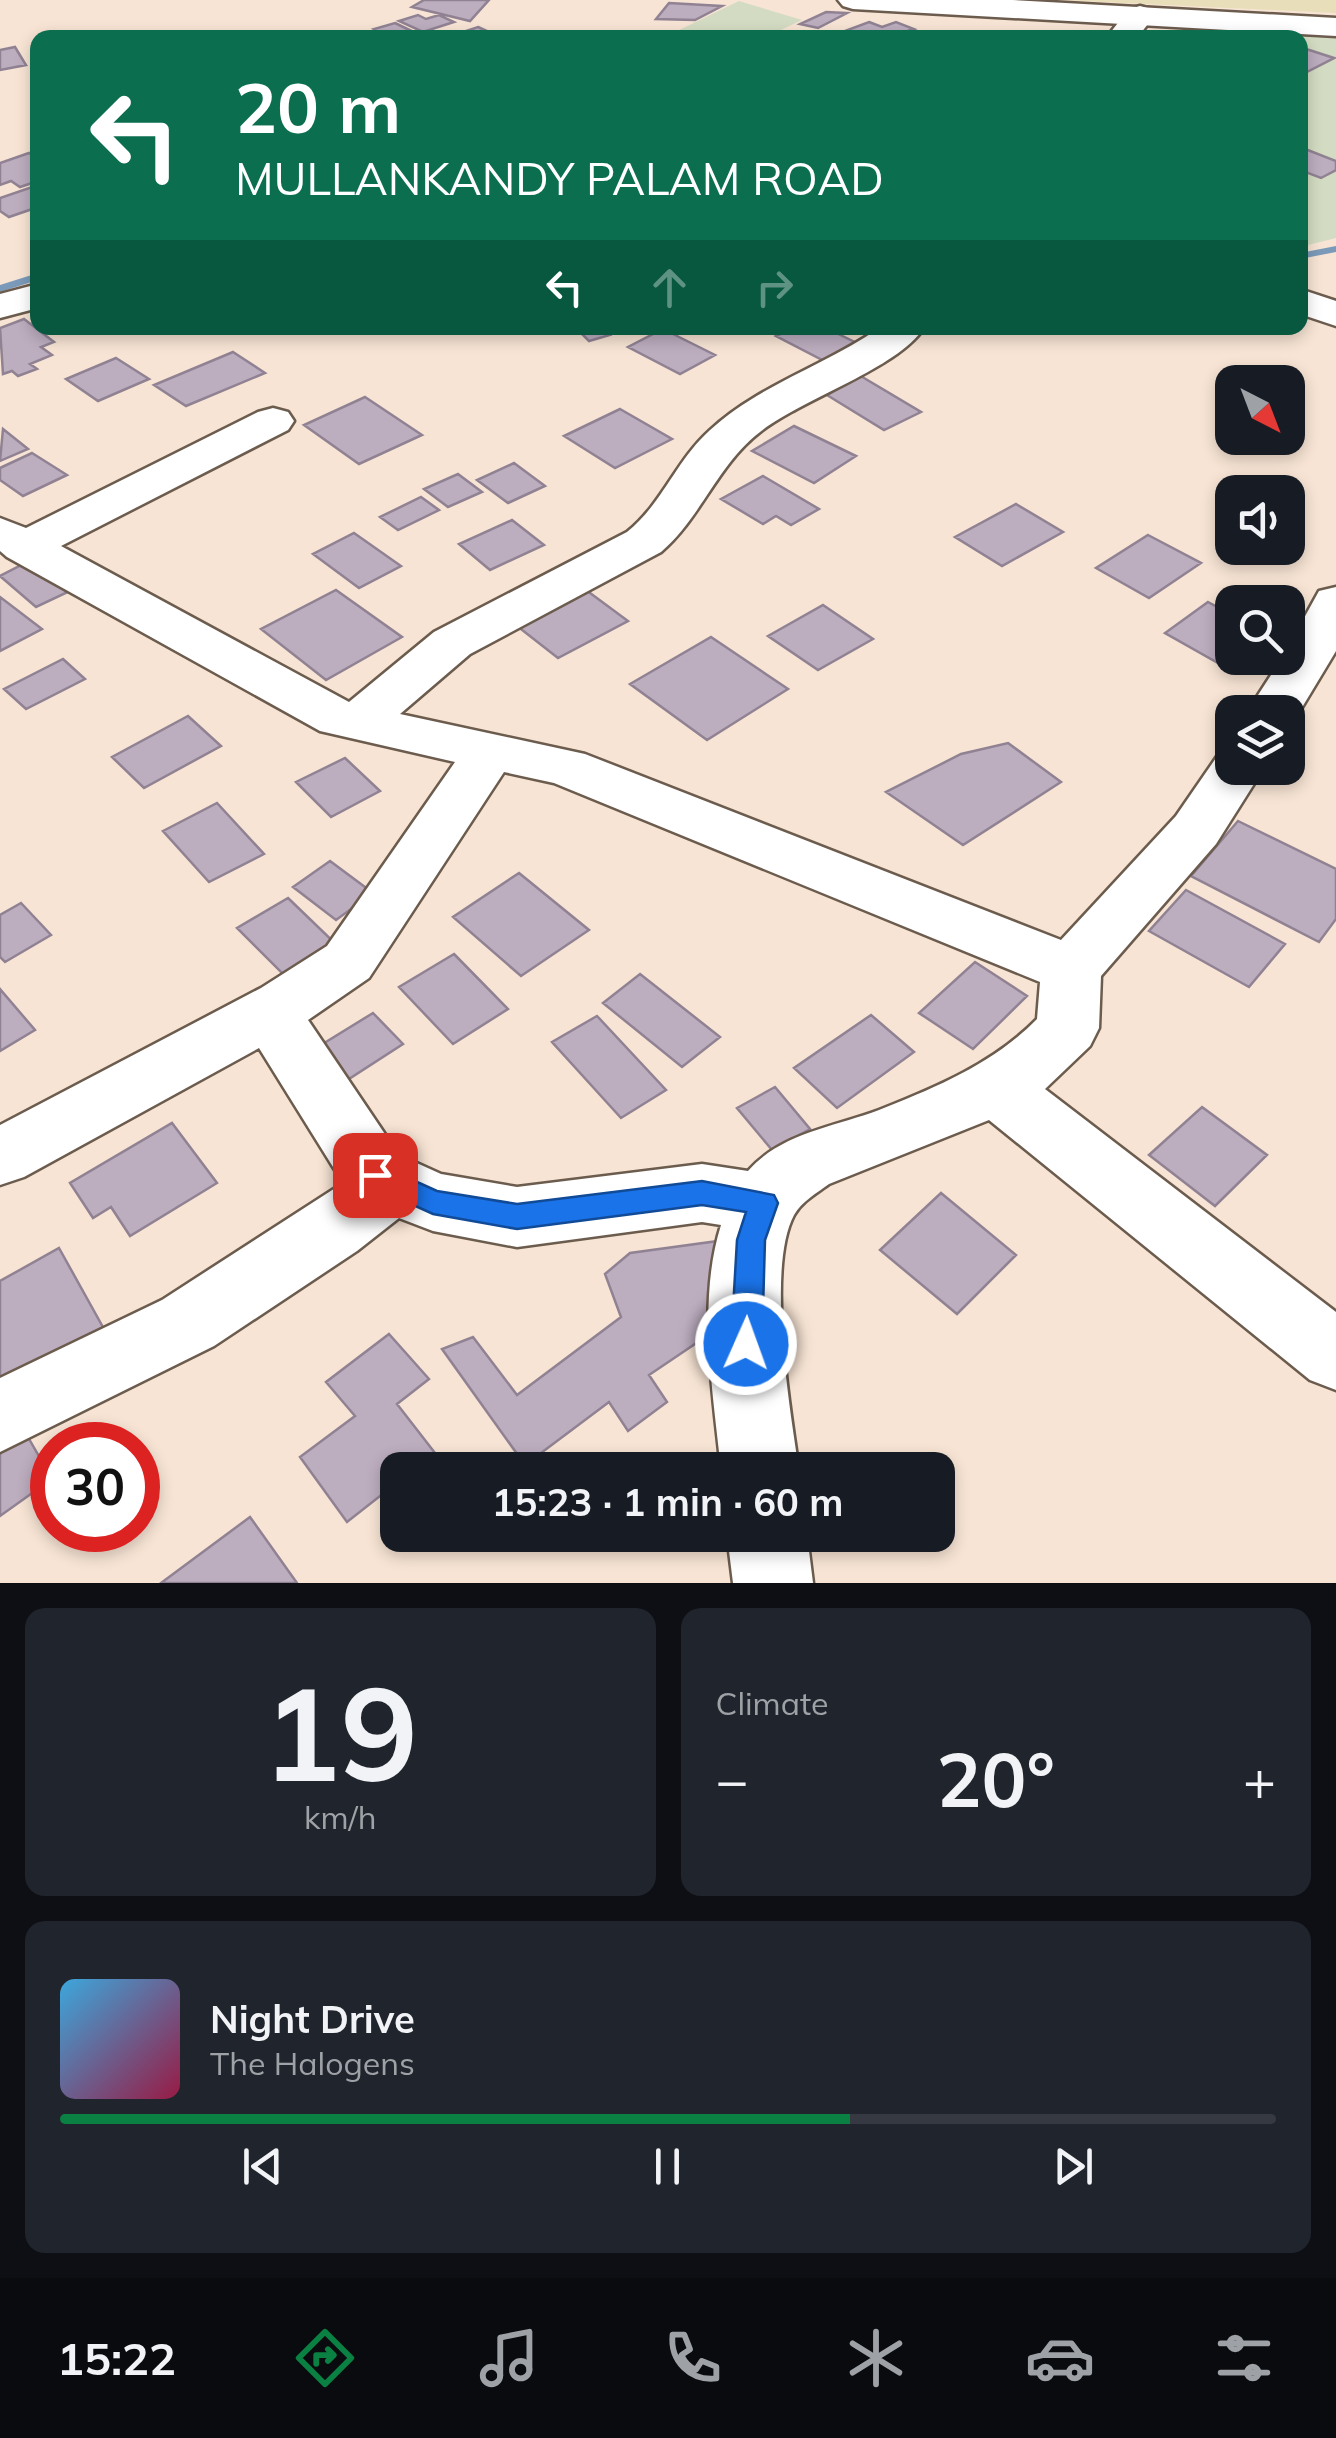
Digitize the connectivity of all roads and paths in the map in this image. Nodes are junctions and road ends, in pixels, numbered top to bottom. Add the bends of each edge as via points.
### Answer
1 (852, 0) edge
2 (1130, 26) edge
3 (1336, 27) edge
4 (30, 298) edge
5 (1308, 305) edge
6 (0, 306) edge
7 (1336, 314) edge
8 (895, 335) edge
9 (272, 421) dead end
10 (12, 540) edge
11 (1336, 602) edge
12 (1284, 695) edge
13 (357, 723) junction
14 (490, 751) junction
15 (1226, 785) edge
16 (1071, 969) junction
17 (270, 1012) junction
18 (992, 1085) junction
19 (0, 1157) edge
20 (375, 1175) junction
21 (764, 1203) junction
22 (1336, 1356) edge
23 (0, 1416) edge
24 (758, 1452) edge
25 (769, 1552) edge
26 (773, 1583) edge

1 - 2 street
2 - 3 street
4 - 6 street
5 - 7 street
8 - 13 street via 873,353 790,391 722,442 693,476 666,527 452,643
9 - 10 street
10 - 13 street via 339,720
11 - 12 street
13 - 14 street
14 - 16 street via 566,767
14 - 17 street via 348,962
15 - 16 street via 1196,830
16 - 18 street via 1068,1028 1025,1069
17 - 19 street
17 - 20 street
18 - 21 street via 898,1131 836,1149 786,1176
18 - 22 street
20 - 21 street via 433,1202 517,1217 702,1193
20 - 23 street via 385,1190 333,1230 188,1323
21 - 24 street via 751,1240 746,1344
25 - 26 street

